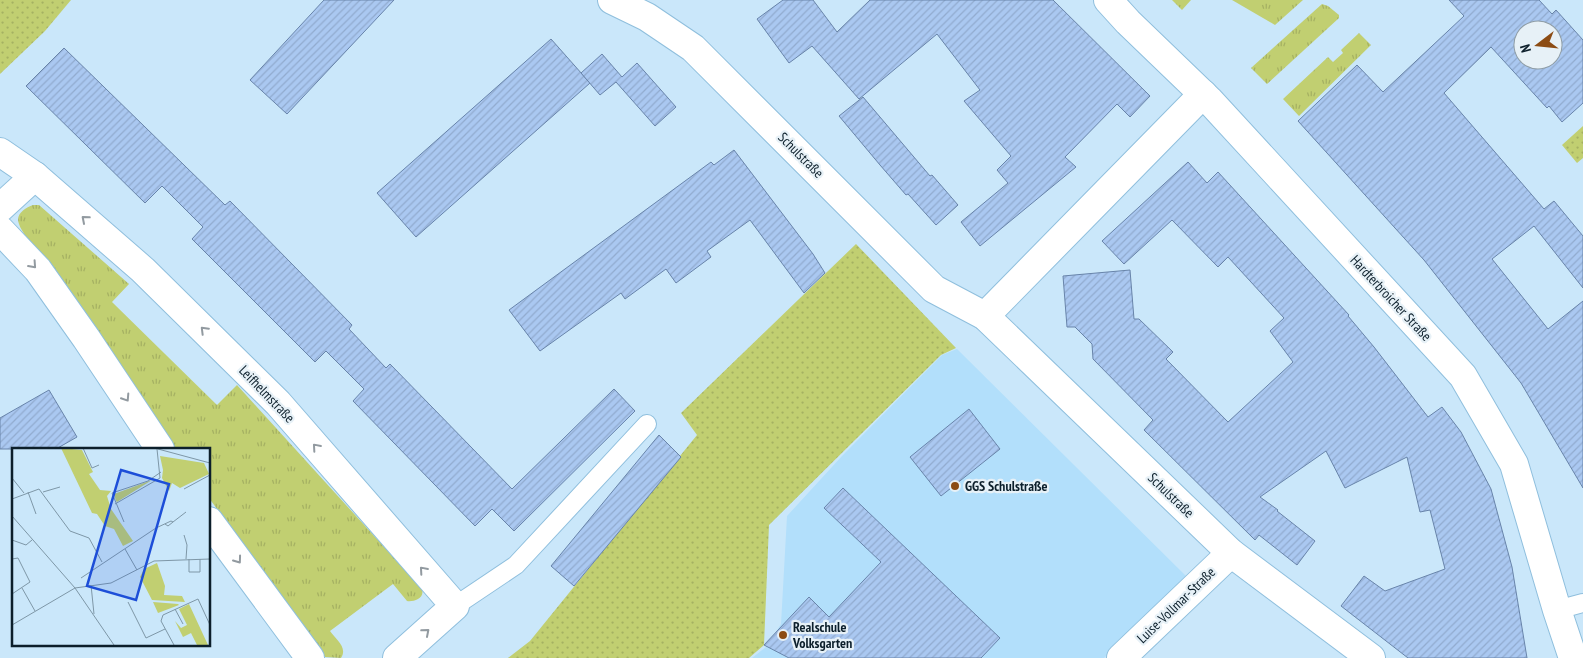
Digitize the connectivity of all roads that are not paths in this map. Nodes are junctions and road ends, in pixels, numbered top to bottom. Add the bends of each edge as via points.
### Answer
1 (612, 0) edge
2 (1108, 0) edge
3 (1203, 94) junction
4 (0, 152) edge
5 (35, 176) junction
6 (0, 208) edge
7 (0, 230) edge
8 (985, 316) junction
9 (647, 424) dead end
10 (159, 448) edge
11 (210, 522) edge
12 (1232, 553) junction
13 (1583, 603) edge
14 (455, 606) junction
15 (1557, 610) junction
16 (310, 658) edge
17 (396, 658) edge
18 (1121, 658) edge
19 (1371, 658) edge
20 (1573, 658) edge

1 - 8 street, Schulstraße via 647,16 693,48 934,289
2 - 3 street, Hardterbroicher Straße
3 - 8 street
3 - 15 street, Hardterbroicher Straße via 1463,376 1514,464
4 - 5 street, Leifhelmstraße
5 - 6 street
14 -> 5 street, Leifhelmstraße via 278,403 143,270
7 -> 10 street via 38,270
8 - 12 street, Schulstraße
9 - 14 lane via 516,564
11 -> 16 street
12 - 18 street, Luise-Vollmar-Straße
12 - 19 street, Schulstraße
13 - 15 lane
17 -> 14 street
15 - 20 street, Hardterbroicher Straße

